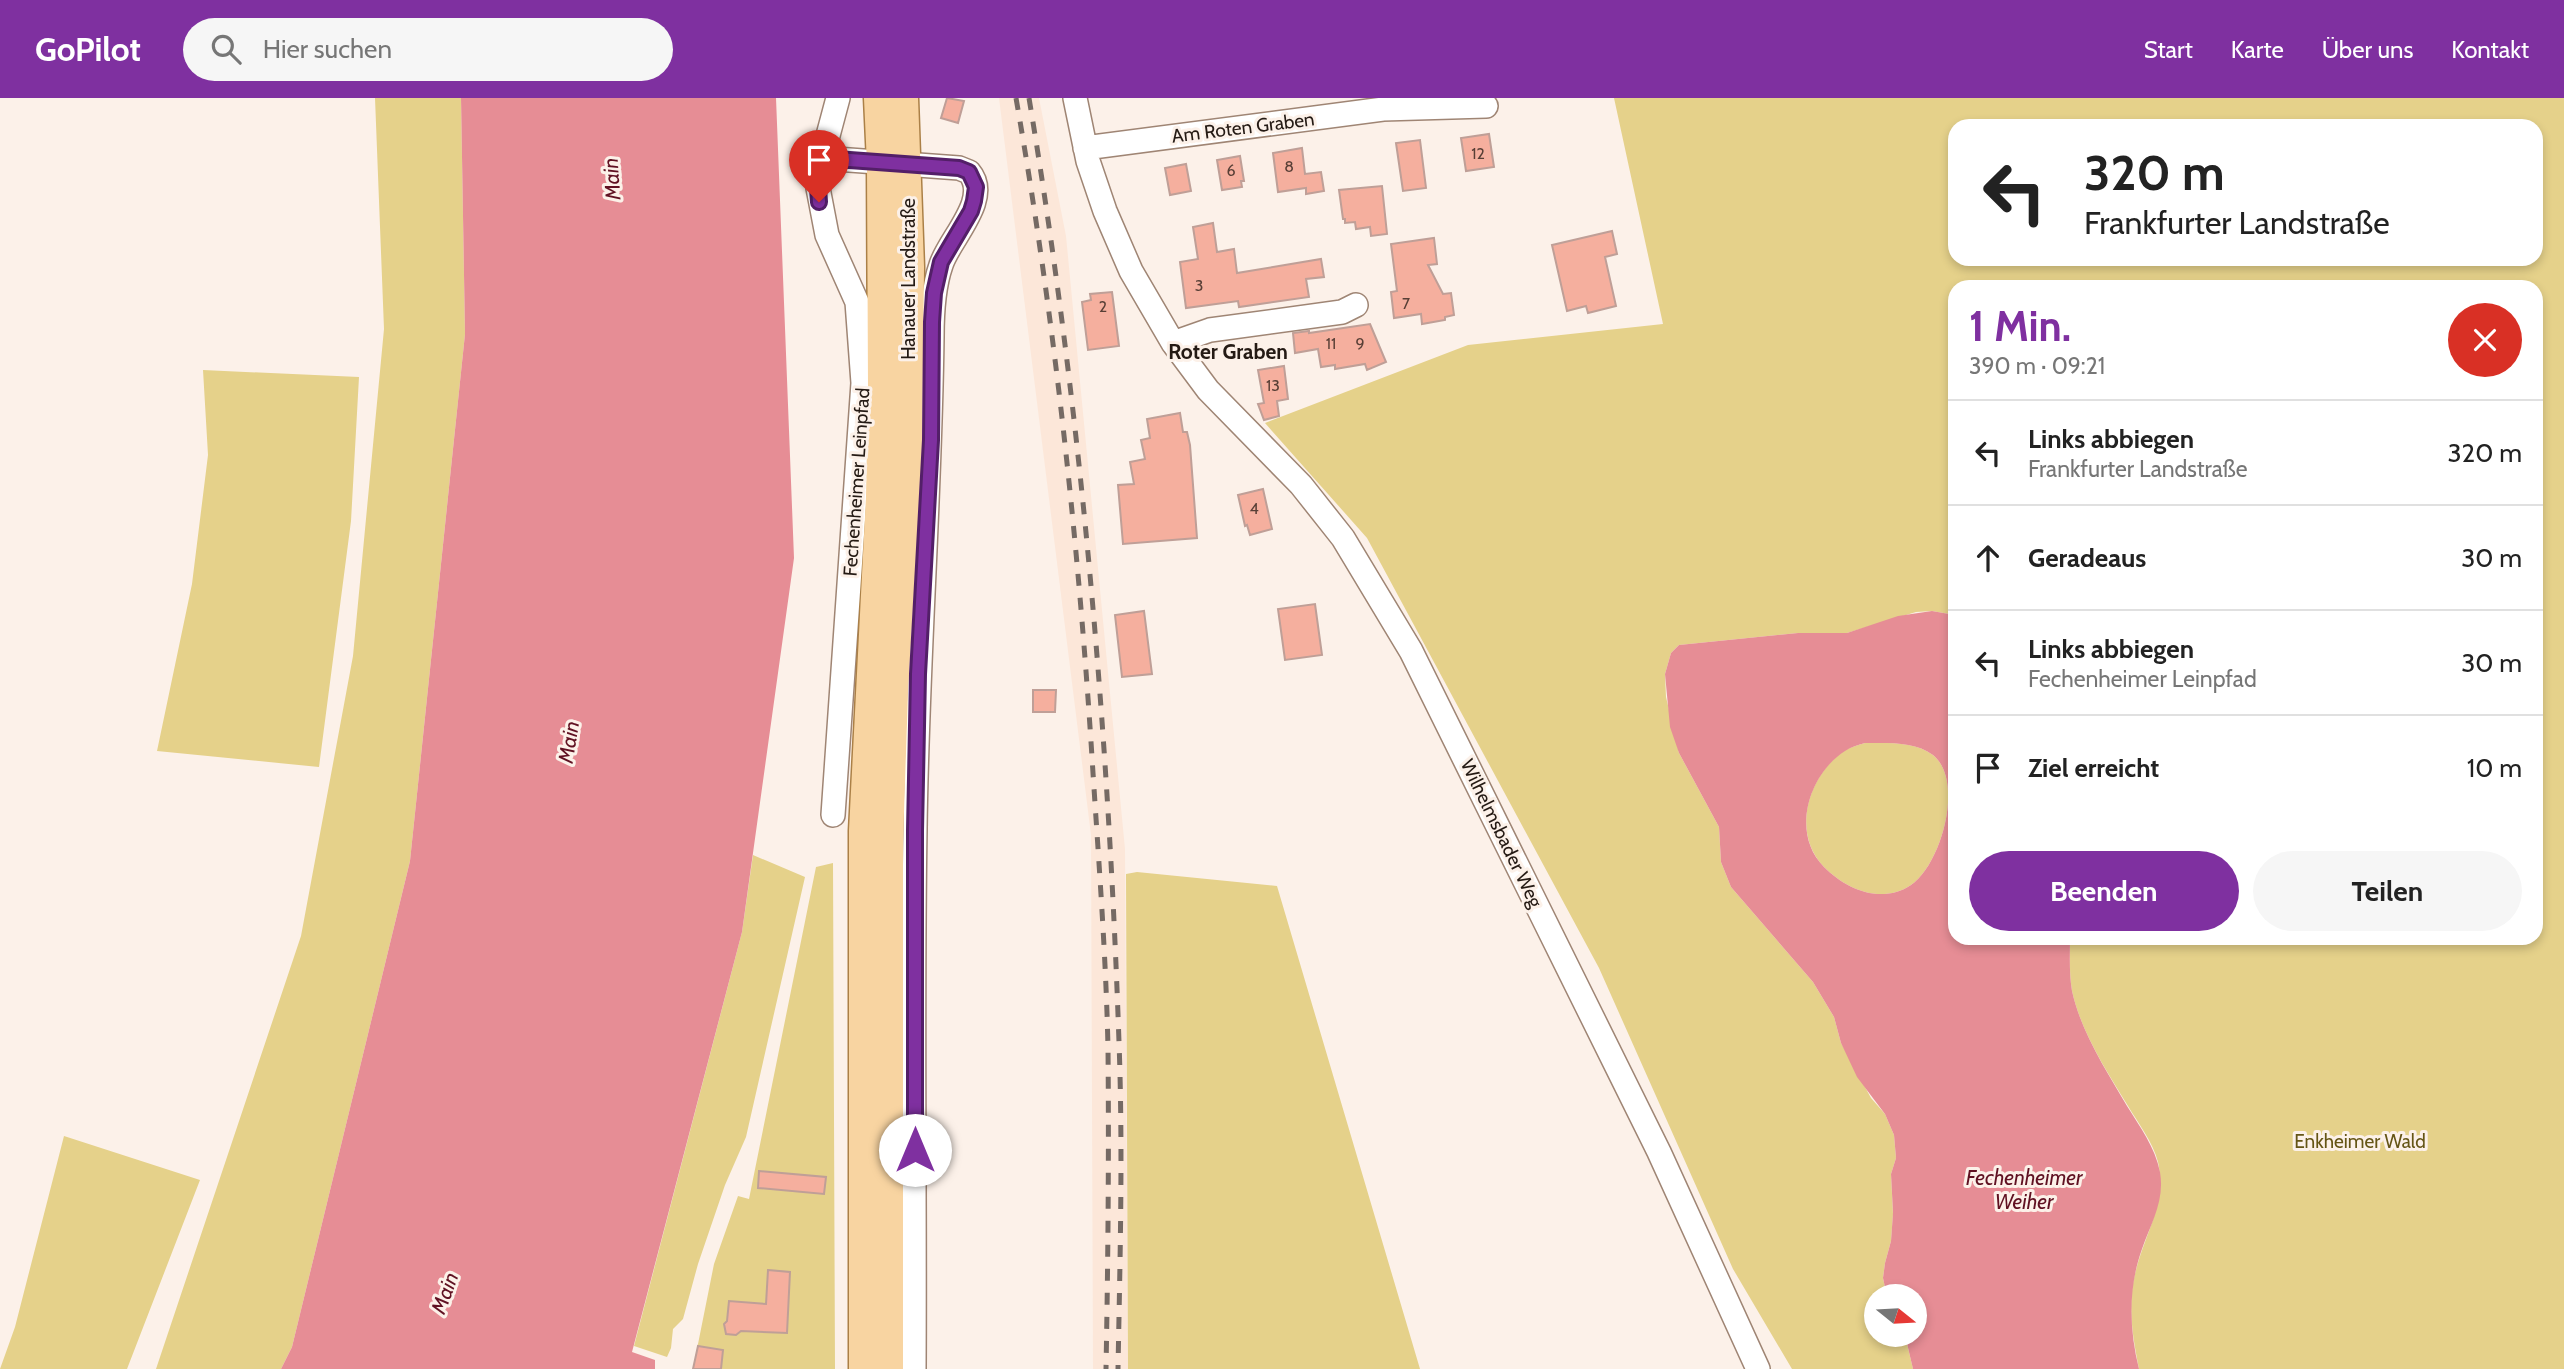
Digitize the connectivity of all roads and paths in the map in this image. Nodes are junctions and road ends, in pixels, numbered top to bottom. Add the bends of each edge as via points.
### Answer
1 (838, 98) edge
2 (879, 98) edge
3 (903, 98) edge
4 (1075, 98) edge
5 (1486, 106) dead end
6 (1085, 148) junction
7 (822, 158) junction
8 (895, 164) junction
9 (1356, 304) dead end
10 (1173, 344) junction
11 (833, 815) dead end
12 (864, 1369) edge
13 (888, 1369) edge
14 (914, 1369) edge
15 (1758, 1369) edge

1 - 7 street, Fechenheimer Leinpfad
2 - 8 main road, Hanauer Landstraße
3 - 8 main road, Hanauer Landstraße
4 - 6 street, Wilhelmsbader Weg
5 - 6 street, Am Roten Graben via 1383,109
6 - 10 street, Wilhelmsbader Weg via 1116,238
7 - 8 street
7 - 11 street, Fechenheimer Leinpfad via 818,188 822,217 857,302 863,383
8 - 12 main road via 884,287 881,497 864,831
8 - 13 main road, Hanauer Landstraße via 907,461 888,842
8 - 14 street via 959,168 969,172 976,187 971,211 941,262 932,322 915,831
9 - 10 street via 1342,312 1210,330
10 - 15 street, Wilhelmsbader Weg via 1208,390 1301,485 1343,538 1411,650 1659,1152

